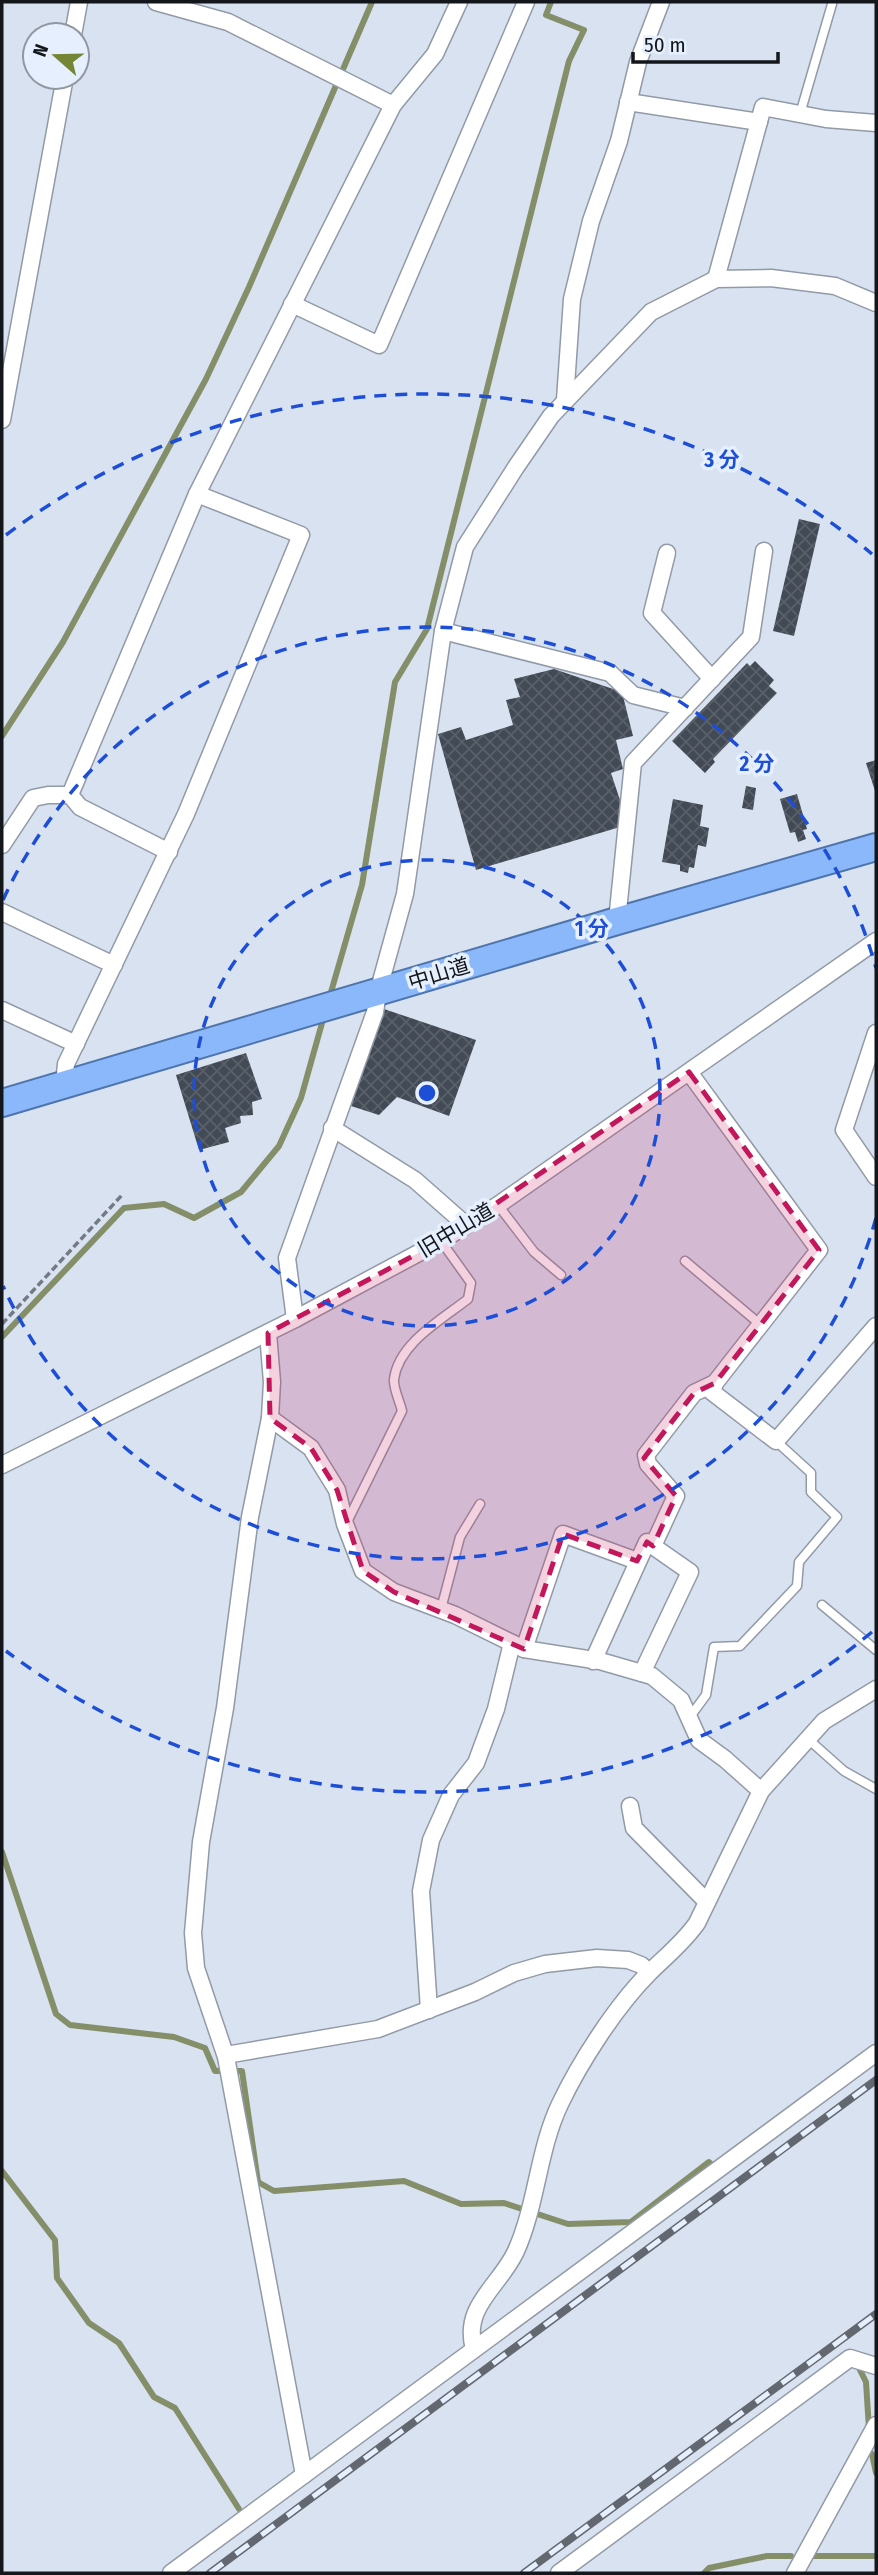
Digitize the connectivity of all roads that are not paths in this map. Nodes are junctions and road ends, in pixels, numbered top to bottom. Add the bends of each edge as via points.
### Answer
1 (79, 2) edge
2 (156, 2) edge
3 (459, 2) edge
4 (526, 2) edge
5 (661, 2) edge
6 (832, 4) dead end
7 (76, 21) edge
8 (62, 91) edge
9 (628, 102) junction
10 (393, 105) junction
11 (800, 114) junction
12 (759, 122) junction
13 (876, 123) edge
14 (716, 279) junction
15 (876, 303) edge
16 (292, 304) junction
17 (565, 400) junction
18 (2, 420) edge
19 (197, 494) junction
20 (764, 551) dead end
21 (667, 554) dead end
22 (443, 631) junction
23 (712, 679) junction
24 (685, 708) junction
25 (70, 795) junction
26 (2, 845) edge
27 (876, 847) edge
28 (169, 852) junction
29 (2, 912) edge
30 (617, 921) junction
31 (876, 941) edge
32 (114, 965) junction
33 (378, 992) junction
34 (2, 1010) edge
35 (876, 1033) edge
36 (76, 1044) junction
37 (689, 1072) junction
38 (64, 1084) junction
39 (2, 1103) edge
40 (332, 1128) junction
41 (876, 1177) edge
42 (498, 1205) junction
43 (466, 1225) junction
44 (441, 1241) junction
45 (685, 1261) dead end
46 (561, 1275) dead end
47 (295, 1319) junction
48 (761, 1325) junction
49 (876, 1326) edge
50 (268, 1333) junction
51 (715, 1383) junction
52 (270, 1418) junction
53 (776, 1441) junction
54 (2, 1465) edge
55 (480, 1504) dead end
56 (345, 1524) junction
57 (653, 1546) junction
58 (637, 1561) junction
59 (822, 1605) dead end
60 (440, 1609) junction
61 (518, 1646) junction
62 (876, 1650) edge
63 (593, 1661) junction
64 (642, 1673) junction
65 (876, 1689) edge
66 (689, 1718) junction
67 (808, 1738) junction
68 (876, 1789) edge
69 (761, 1791) junction
70 (630, 1806) dead end
71 (707, 1902) junction
72 (649, 1972) junction
73 (429, 2010) junction
74 (876, 2053) edge
75 (226, 2056) junction
76 (474, 2349) junction
77 (876, 2366) edge
78 (876, 2425) edge
79 (304, 2475) junction
80 (170, 2573) edge
81 (559, 2573) edge
82 (795, 2573) edge

1 - 7 street
2 - 10 street via 228,22
3 - 10 street via 435,54
4 - 16 street via 379,345
5 - 9 street
6 - 11 lane
8 - 18 street
9 - 12 street
9 - 17 street via 572,299
10 - 16 street
11 - 12 street via 763,107
11 - 13 street
12 - 14 street
14 - 15 street via 771,278 835,286
14 - 17 street via 651,312
16 - 19 street
17 - 22 street via 465,547
19 - 25 street
19 - 28 street via 301,535
20 - 23 street via 751,637
21 - 23 street via 652,613
22 - 24 street via 610,673 634,695
22 - 33 street via 405,894
23 - 24 street
24 - 30 street via 632,763
25 - 26 street via 33,798
25 - 28 street via 80,807
27 - 30 highway, 中山道
28 - 32 street
29 - 32 street
30 - 33 highway, 中山道
31 - 37 street, 旧中山道
32 - 36 street
33 - 38 highway, 中山道
33 - 40 street via 375,1012
34 - 36 street
35 - 41 street via 844,1129
36 - 38 street via 66,1064
37 - 42 street, 旧中山道
37 - 48 street via 819,1250
38 - 39 highway, 中山道
40 - 43 street via 415,1180
40 - 47 street via 287,1258
42 - 43 street, 旧中山道
42 - 46 lane via 534,1252
43 - 44 street, 旧中山道
44 - 47 street, 旧中山道
44 - 56 lane via 471,1283 468,1299 402,1355 394,1381 402,1411
45 - 48 lane
47 - 50 street, 旧中山道
48 - 51 street
49 - 53 street
50 - 52 street
50 - 54 street, 旧中山道
51 - 53 street via 712,1392
51 - 57 street via 694,1393 646,1455 648,1464 676,1496
52 - 56 street via 311,1448 337,1490
52 - 75 street via 250,1517 225,1708 201,1842 193,1933 195,1968
53 - 66 lane via 811,1473 811,1492 837,1517 799,1562 797,1586 740,1646 714,1647 706,1695
55 - 60 lane via 460,1537
56 - 60 street via 363,1571 394,1592
57 - 58 street via 647,1542
57 - 64 street via 690,1572
58 - 61 street via 563,1534
58 - 63 street
59 - 62 lane
60 - 61 street
61 - 63 street
61 - 73 street via 476,1763 451,1795 431,1840 421,1891
63 - 64 street
64 - 66 street via 681,1700
65 - 67 street via 824,1721
66 - 69 street via 699,1740
67 - 68 lane via 844,1771
67 - 69 street
69 - 71 street
70 - 71 street via 634,1828
71 - 72 street via 684,1942
72 - 73 street via 628,1960 545,1964
72 - 76 street via 612,2017 565,2093 553,2120 516,2252 471,2321
73 - 75 street via 378,2029
74 - 76 street
75 - 79 street
76 - 79 street
77 - 81 street via 850,2358
78 - 82 street
79 - 80 street

